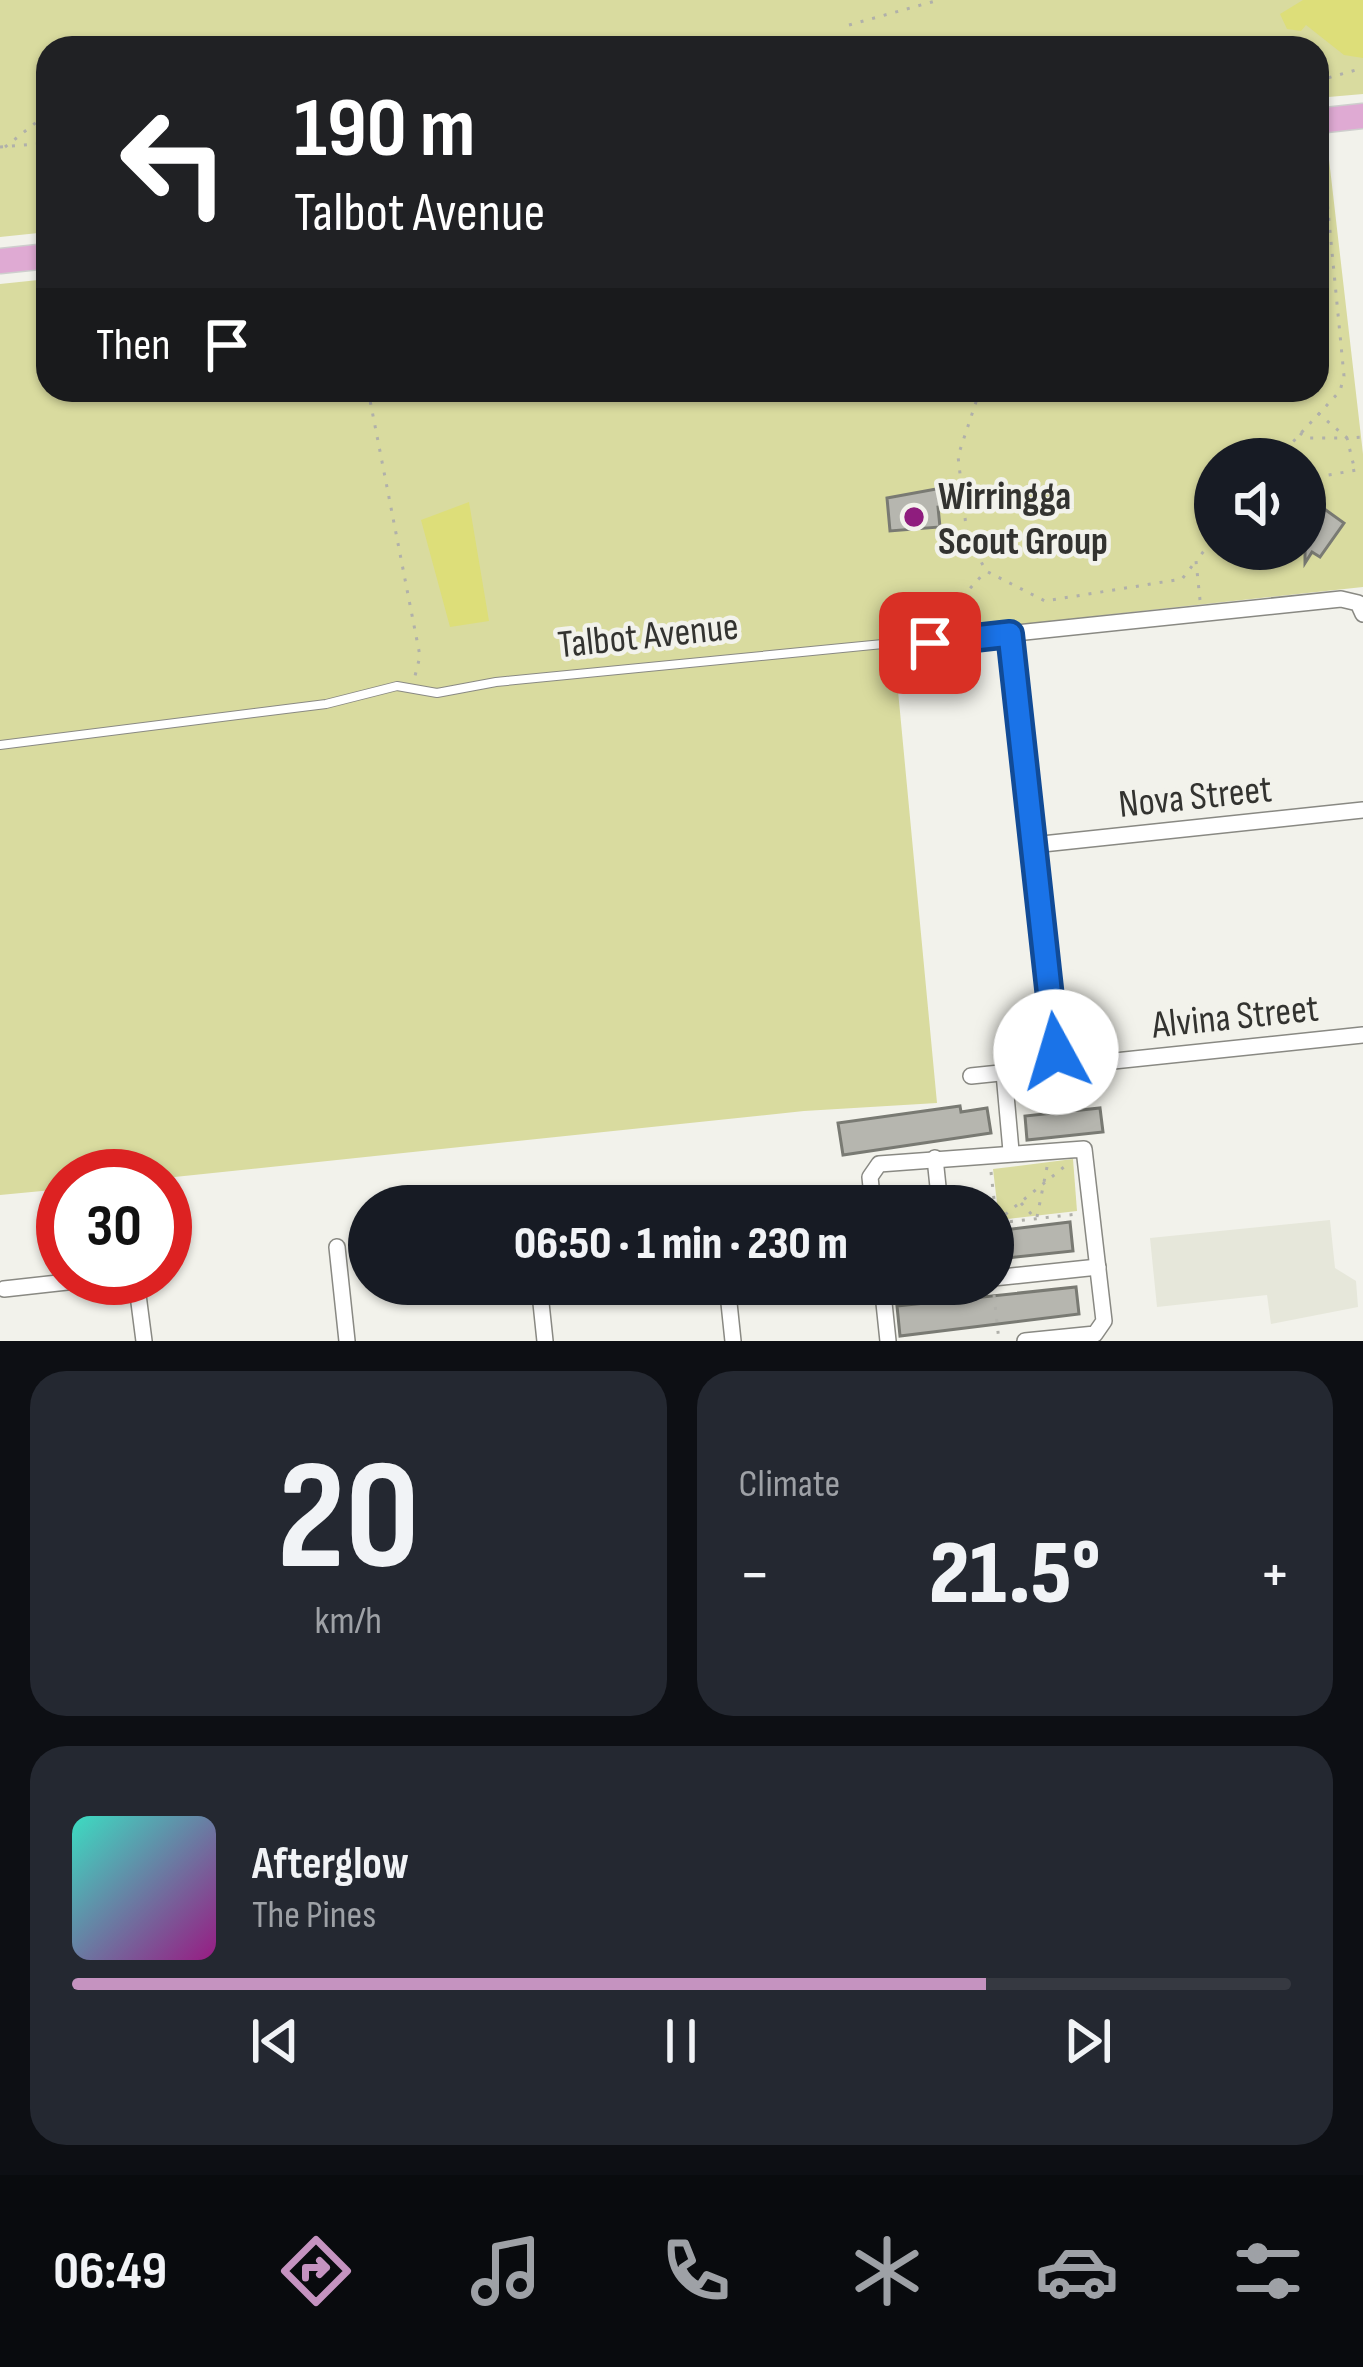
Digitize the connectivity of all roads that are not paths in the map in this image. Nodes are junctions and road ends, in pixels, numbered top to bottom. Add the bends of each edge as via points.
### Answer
1 (1363, 116) edge
2 (1329, 120) edge
3 (36, 257) edge
4 (0, 261) edge
5 (1363, 614) edge
6 (1010, 634) junction
7 (897, 644) joint
8 (0, 745) edge
9 (1363, 810) edge
10 (1034, 845) junction
11 (1363, 1035) edge
12 (1058, 1067) junction
13 (1004, 1073) junction
14 (971, 1076) dead end
15 (1011, 1150) junction
16 (935, 1158) junction
17 (871, 1185) edge
18 (938, 1185) edge
19 (337, 1247) dead end
20 (1098, 1267) junction
21 (1014, 1278) edge
22 (36, 1285) edge
23 (4, 1289) dead end
24 (140, 1305) edge
25 (541, 1305) edge
26 (729, 1305) edge
27 (884, 1305) edge
28 (144, 1341) edge
29 (347, 1341) edge
30 (545, 1341) edge
31 (733, 1341) edge
32 (888, 1341) edge
33 (1025, 1341) edge

1 - 2 main road
3 - 4 main road
5 - 6 street, Talbot Avenue via 1341,598
6 - 7 street, Talbot Avenue
6 - 10 street
7 - 8 lane, Talbot Avenue via 437,693 397,686 326,704
9 - 10 street, Nova Street
10 - 12 street
11 - 12 street, Alvina Street
12 - 13 street, Alvina Street
13 - 14 street, Alvina Street
13 - 15 street
15 - 16 street
15 - 20 street via 1084,1148
16 - 17 street via 879,1164
16 - 18 street
19 - 29 street
20 - 21 street
20 - 33 street via 1101,1328
22 - 23 street
24 - 28 street
25 - 30 street
26 - 31 street
27 - 32 street

